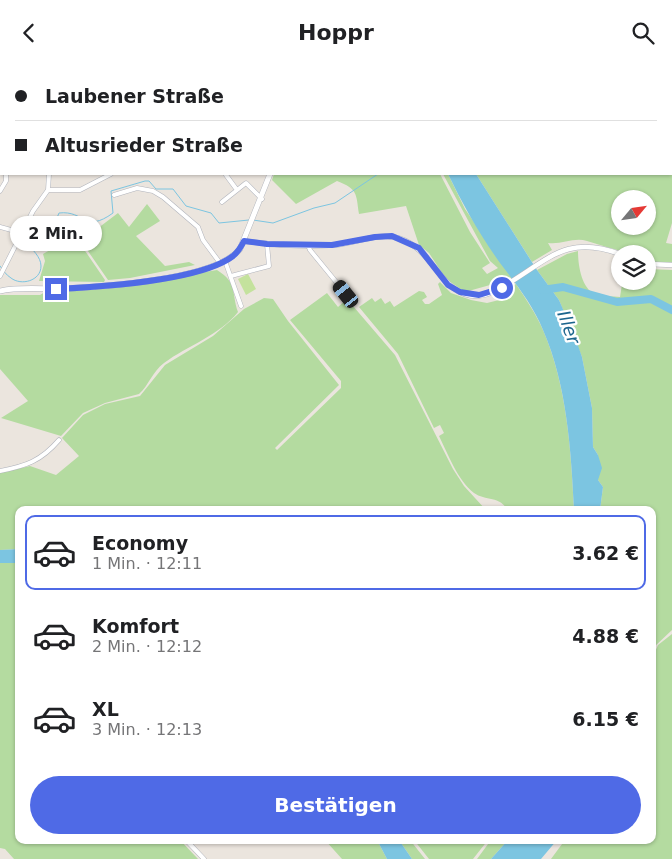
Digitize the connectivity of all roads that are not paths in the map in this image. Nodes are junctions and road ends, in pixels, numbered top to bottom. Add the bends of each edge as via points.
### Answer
1 (6, 175) edge
2 (50, 175) edge
3 (109, 175) edge
4 (226, 175) dead end
5 (270, 175) edge
6 (48, 190) junction
7 (237, 190) junction
8 (0, 191) edge
9 (114, 195) dead end
10 (262, 199) junction
11 (222, 202) dead end
12 (0, 227) edge
13 (22, 233) junction
14 (244, 241) junction
15 (267, 244) junction
16 (308, 245) junction
17 (611, 251) edge
18 (223, 262) junction
19 (656, 264) edge
20 (672, 265) edge
21 (0, 276) edge
22 (231, 276) junction
23 (0, 291) edge
24 (346, 294) dead end
25 (241, 306) dead end
26 (58, 440) dead end
27 (0, 471) edge
28 (190, 844) edge
29 (204, 859) edge

1 - 8 street
2 - 6 street
3 - 6 street via 80,190
4 - 7 street
5 - 10 main road
6 - 13 street
7 - 10 street via 246,183
7 - 11 street
9 - 18 street via 137,189 154,191 198,227 203,240
10 - 14 main road
12 - 13 street
13 - 21 street
14 - 15 street
14 - 18 main road via 236,254
15 - 16 street
15 - 22 street via 269,266
16 - 17 street via 332,245 392,236 419,248 448,285 472,295 487,294 565,249 579,246
16 - 24 street
18 - 22 street
18 - 23 main road via 183,274 131,283
19 - 20 street
22 - 25 street
26 - 27 street via 30,464
28 - 29 street

